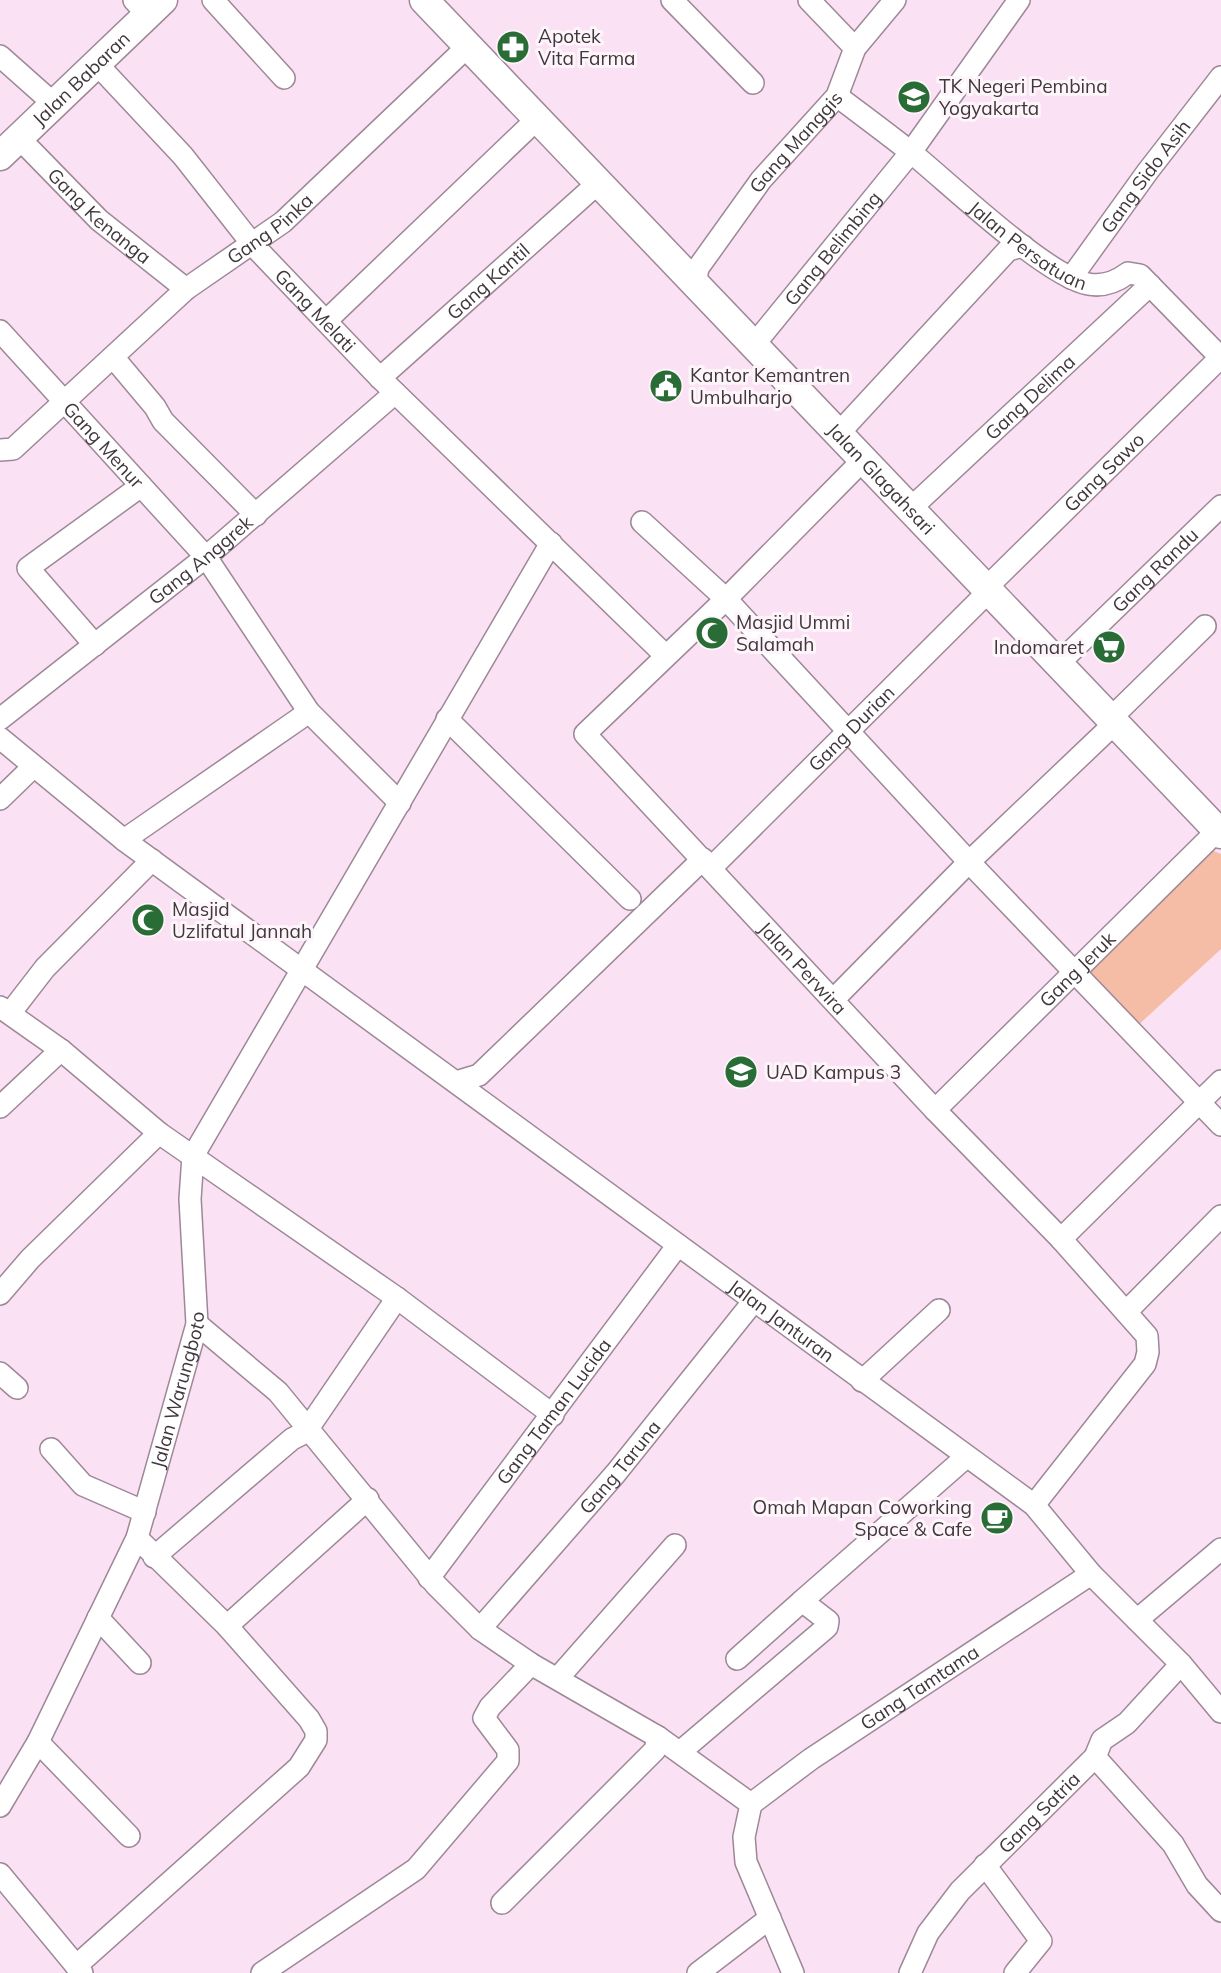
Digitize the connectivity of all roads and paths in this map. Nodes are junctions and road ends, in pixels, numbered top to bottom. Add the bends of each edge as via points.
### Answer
1 (213, 0) edge
2 (424, 0) edge
3 (672, 0) edge
4 (809, 0) edge
5 (895, 0) edge
6 (1018, 0) edge
7 (148, 5) edge
8 (467, 47) junction
9 (855, 48) junction
10 (0, 56) edge
11 (96, 63) junction
12 (1221, 77) edge
13 (284, 78) dead end
14 (753, 83) dead end
15 (837, 96) junction
16 (54, 104) junction
17 (536, 120) junction
18 (10, 147) edge
19 (911, 152) junction
20 (597, 184) junction
21 (253, 245) junction
22 (1023, 246) junction
23 (1070, 278) junction
24 (695, 285) junction
25 (1150, 285) junction
26 (186, 289) junction
27 (326, 321) junction
28 (0, 331) edge
29 (753, 346) junction
30 (1220, 354) edge
31 (113, 356) junction
32 (380, 378) junction
33 (395, 393) junction
34 (64, 402) junction
35 (838, 434) junction
36 (0, 450) edge
37 (863, 460) junction
38 (141, 486) junction
39 (1221, 506) edge
40 (910, 509) junction
41 (256, 515) junction
42 (642, 522) dead end
43 (551, 543) junction
44 (206, 557) junction
45 (988, 589) junction
46 (726, 599) junction
47 (1205, 626) dead end
48 (95, 645) junction
49 (665, 655) junction
50 (1058, 664) junction
51 (309, 712) junction
52 (0, 719) edge
53 (447, 719) junction
54 (1113, 720) junction
55 (848, 732) junction
56 (0, 738) edge
57 (32, 768) junction
58 (0, 799) edge
59 (400, 803) junction
60 (1219, 832) edge
61 (124, 840) junction
62 (152, 860) junction
63 (969, 862) junction
64 (707, 863) junction
65 (630, 899) dead end
66 (303, 969) junction
67 (1075, 970) junction
68 (835, 998) junction
69 (5, 1009) edge
70 (61, 1050) junction
71 (1221, 1081) edge
72 (456, 1082) junction
73 (1199, 1102) junction
74 (0, 1107) edge
75 (936, 1110) junction
76 (1221, 1125) edge
77 (159, 1133) junction
78 (192, 1156) junction
79 (1221, 1216) edge
80 (1061, 1239) junction
81 (678, 1245) junction
82 (0, 1294) edge
83 (397, 1298) junction
84 (753, 1302) junction
85 (939, 1310) dead end
86 (1126, 1312) junction
87 (197, 1324) junction
88 (0, 1373) edge
89 (862, 1381) junction
90 (17, 1388) dead end
91 (553, 1415) junction
92 (308, 1431) junction
93 (51, 1449) dead end
94 (965, 1457) junction
95 (368, 1499) junction
96 (1034, 1505) junction
97 (145, 1512) junction
98 (137, 1538) junction
99 (675, 1545) dead end
100 (1221, 1549) edge
101 (154, 1557) junction
102 (1091, 1574) junction
103 (429, 1578) junction
104 (802, 1601) junction
105 (98, 1618) junction
106 (1137, 1620) junction
107 (227, 1626) junction
108 (480, 1629) junction
109 (737, 1659) dead end
110 (140, 1663) dead end
111 (531, 1664) junction
112 (1181, 1664) junction
113 (558, 1678) junction
114 (1221, 1712) edge
115 (658, 1737) junction
116 (38, 1742) junction
117 (680, 1752) junction
118 (1095, 1757) junction
119 (2, 1798) edge
120 (751, 1804) junction
121 (129, 1836) dead end
122 (985, 1865) junction
123 (0, 1874) edge
124 (502, 1903) dead end
125 (1221, 1911) edge
126 (770, 1918) junction
127 (79, 1969) edge
128 (262, 1973) edge
129 (698, 1973) edge
130 (793, 1973) edge
131 (910, 1973) edge
132 (1015, 1973) edge

1 - 13 street
2 - 8 street, Jalan Glagahsari
3 - 14 street
4 - 9 street
5 - 9 street, Gang Manggis
6 - 19 street, Gang Belimbing
7 - 11 street, Jalan Babaran
8 - 17 street, Jalan Glagahsari
8 - 21 street, Gang Pinka via 301,206
9 - 15 street, Gang Manggis
10 - 16 street
11 - 16 street, Jalan Babaran
11 - 21 street, Gang Melati via 183,156
12 - 23 street, Gang Sido Asih
15 - 19 street, Jalan Persatuan
15 - 24 street, Gang Manggis via 761,180 698,268
16 - 18 street, Jalan Babaran
17 - 20 street, Jalan Glagahsari
17 - 27 street
18 - 26 street, Gang Kenanga
19 - 22 street, Jalan Persatuan
19 - 29 street, Gang Belimbing
20 - 24 street, Jalan Glagahsari
20 - 32 street, Gang Kantil
21 - 26 street, Gang Pinka
21 - 27 street, Gang Melati
22 - 23 street, Jalan Persatuan
22 - 35 street via 1008,250
23 - 25 street, Jalan Persatuan via 1098,285 1134,272
24 - 29 street, Jalan Glagahsari
25 - 30 street
25 - 40 street, Gang Delima
26 - 31 street, Gang Pinka
27 - 32 street, Gang Melati
28 - 34 street, Gang Menur
29 - 35 street, Jalan Glagahsari
30 - 45 street, Gang Sawo via 1155,426
31 - 34 street, Gang Pinka
31 - 41 street via 163,421
32 - 33 street, Gang Melati
33 - 41 street, Gang Anggrek
33 - 43 street, Gang Melati
34 - 36 street, Gang Pinka via 13,449
34 - 38 street, Gang Menur
35 - 37 street, Jalan Glagahsari
37 - 40 street, Jalan Glagahsari
37 - 46 street, Jalan Perwira
38 - 44 street, Gang Menur
38 - 48 street via 28,568
39 - 50 street, Gang Randu
40 - 45 street, Jalan Glagahsari
41 - 44 street, Gang Anggrek
42 - 46 street
43 - 49 street, Gang Melati
43 - 53 street, Jalan Warungboto
44 - 48 street, Gang Anggrek
44 - 51 street, Gang Menur
45 - 50 street, Jalan Glagahsari
45 - 55 street, Gang Durian
46 - 49 street, Jalan Perwira
46 - 55 street
47 - 54 street
48 - 52 street, Gang Anggrek
49 - 64 street, Jalan Perwira via 585,734
50 - 54 street, Jalan Glagahsari
51 - 59 street, Gang Menur
51 - 61 street
53 - 59 street, Jalan Warungboto
53 - 65 street
54 - 60 street, Jalan Glagahsari
54 - 63 street
55 - 63 street
55 - 64 street, Gang Durian
56 - 57 street, Jalan Janturan
57 - 58 street
57 - 61 street, Jalan Janturan
59 - 66 street, Jalan Warungboto
60 - 67 street, Gang Jeruk
61 - 62 street, Jalan Janturan
62 - 66 street, Jalan Janturan
62 - 69 street
63 - 67 street
63 - 68 street
64 - 68 street, Jalan Perwira
64 - 72 street, Gang Durian via 479,1075
66 - 72 street, Jalan Janturan
66 - 78 street, Jalan Warungboto
67 - 73 street
67 - 75 street, Gang Jeruk
68 - 75 street, Jalan Perwira
69 - 70 street
70 - 74 street
70 - 77 street
71 - 73 street
72 - 81 street, Jalan Janturan
73 - 76 street
73 - 80 street
75 - 80 street, Jalan Perwira
77 - 78 street
77 - 82 street
78 - 83 street
78 - 87 street, Jalan Warungboto
79 - 86 street
80 - 86 street, Jalan Perwira
81 - 84 street, Jalan Janturan
81 - 91 street, Gang Taman Lucida
83 - 91 street
83 - 92 street
84 - 89 street, Jalan Janturan
84 - 108 street, Gang Taruna via 616,1473
85 - 89 street
86 - 96 street, Jalan Perwira via 1147,1336 1145,1364
87 - 92 street via 278,1392
87 - 97 street, Jalan Warungboto
88 - 90 street
89 - 94 street, Jalan Janturan
91 - 103 street, Gang Taman Lucida
92 - 95 street
92 - 101 street via 292,1439
93 - 97 street via 88,1489
94 - 96 street, Jalan Janturan
94 - 104 street
95 - 103 street
95 - 107 street
96 - 102 street, Jalan Janturan
97 - 98 street, Jalan Warungboto
98 - 101 street
98 - 105 street, Jalan Warungboto
99 - 113 street
100 - 106 street
101 - 107 street
102 - 106 street, Jalan Janturan
102 - 120 street, Gang Tamtama via 811,1759
103 - 108 street
104 - 109 street
104 - 117 street via 828,1620 827,1627
105 - 110 street
105 - 116 street, Jalan Warungboto
106 - 112 street, Jalan Janturan
107 - 127 street via 309,1719 316,1740 299,1767
108 - 111 street
111 - 113 street
111 - 128 street via 484,1718 508,1749 508,1761 416,1869
112 - 114 street, Jalan Janturan
112 - 118 street, Gang Satria via 1127,1723 1102,1740
113 - 115 street
115 - 117 street
115 - 124 street via 654,1750
116 - 119 street, Jalan Warungboto
116 - 121 street
117 - 120 street
118 - 122 street, Gang Satria
118 - 125 street via 1173,1844 1196,1885
120 - 126 street via 744,1837 746,1862
122 - 131 street, Gang Satria via 928,1933
122 - 132 street via 1041,1941
123 - 127 street
126 - 129 street
126 - 130 street

